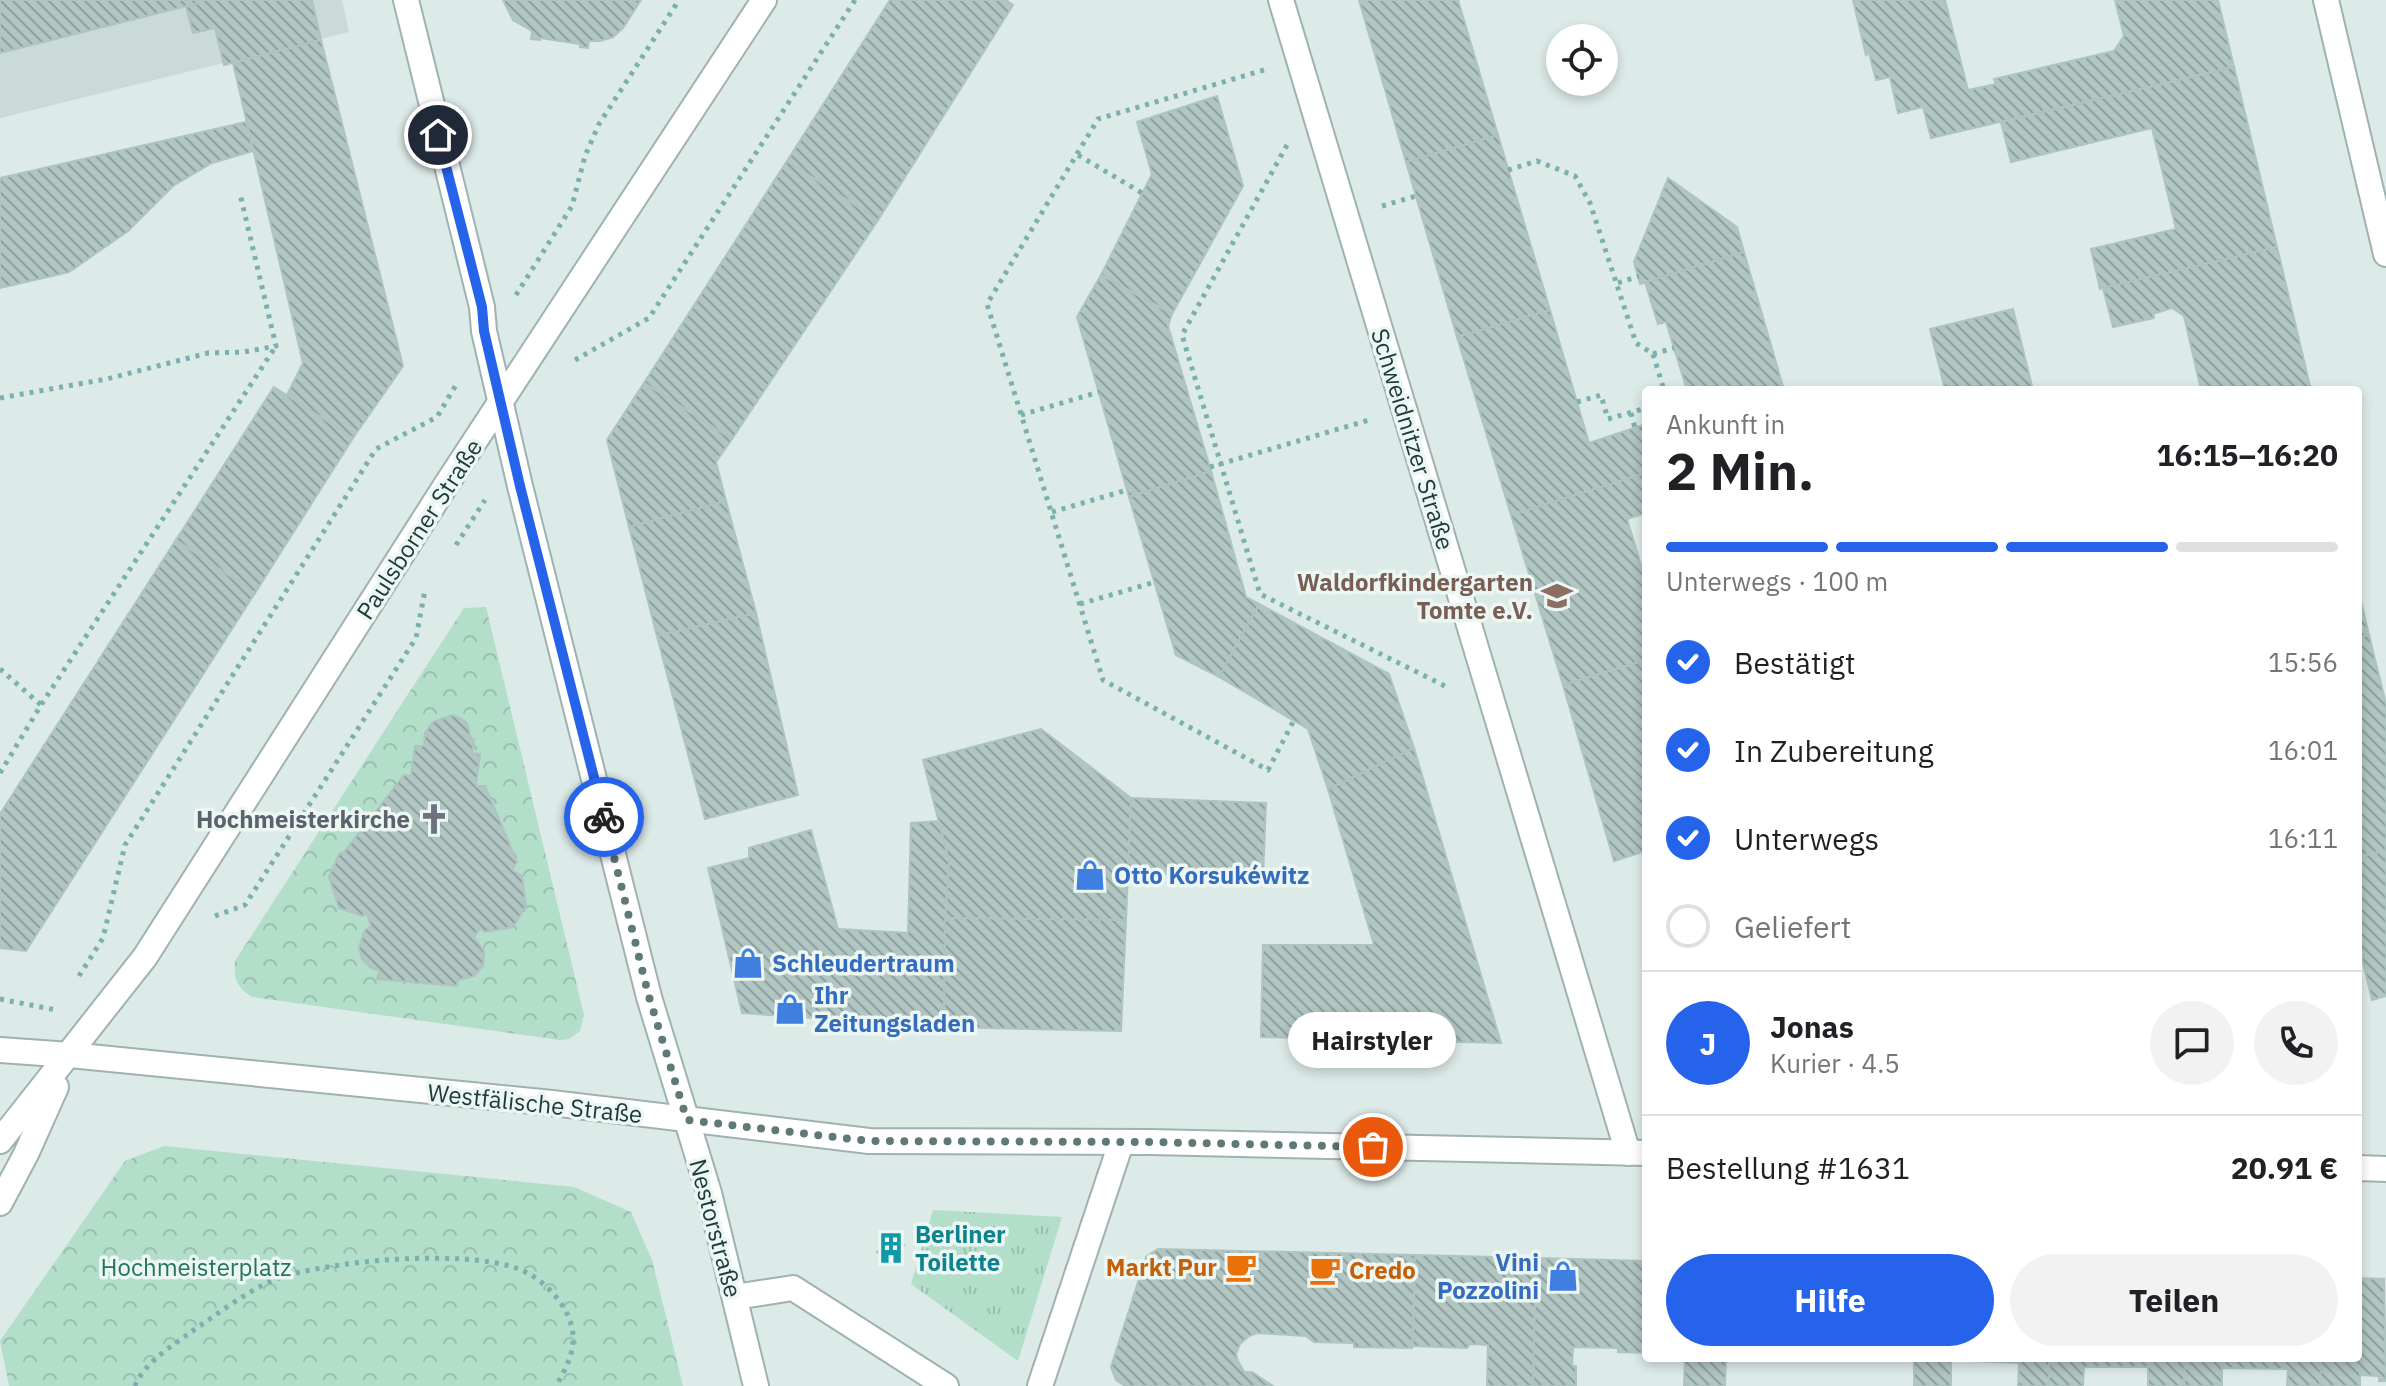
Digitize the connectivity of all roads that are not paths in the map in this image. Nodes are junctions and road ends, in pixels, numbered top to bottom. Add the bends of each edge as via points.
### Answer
1 (406, 0) edge
2 (764, 0) edge
3 (1281, 0) edge
4 (2326, 0) edge
5 (2386, 254) edge
6 (501, 402) junction
7 (0, 1050) edge
8 (70, 1055) junction
9 (687, 1120) junction
10 (0, 1141) edge
11 (1121, 1143) junction
12 (1637, 1153) edge
13 (2362, 1168) edge
14 (2386, 1169) edge
15 (0, 1203) edge
16 (735, 1297) junction
17 (756, 1386) edge
18 (946, 1386) edge
19 (1040, 1386) edge

1 - 6 street, Nestorstraße
2 - 6 street, Paulsborner Straße
3 - 12 street, Schweidnitzer Straße via 1493,709
4 - 5 street
6 - 8 street, Paulsborner Straße via 145,957
6 - 9 street, Nestorstraße via 649,997
7 - 8 street, Westfälische Straße
8 - 9 street, Westfälische Straße
8 - 10 street, Paulsborner Straße
8 - 15 street, Paulsborner Straße
9 - 11 street, Westfälische Straße via 869,1141
9 - 16 street, Nestorstraße
11 - 12 street, Westfälische Straße
11 - 19 street
13 - 14 street
16 - 17 street, Nestorstraße
16 - 18 street via 793,1288

